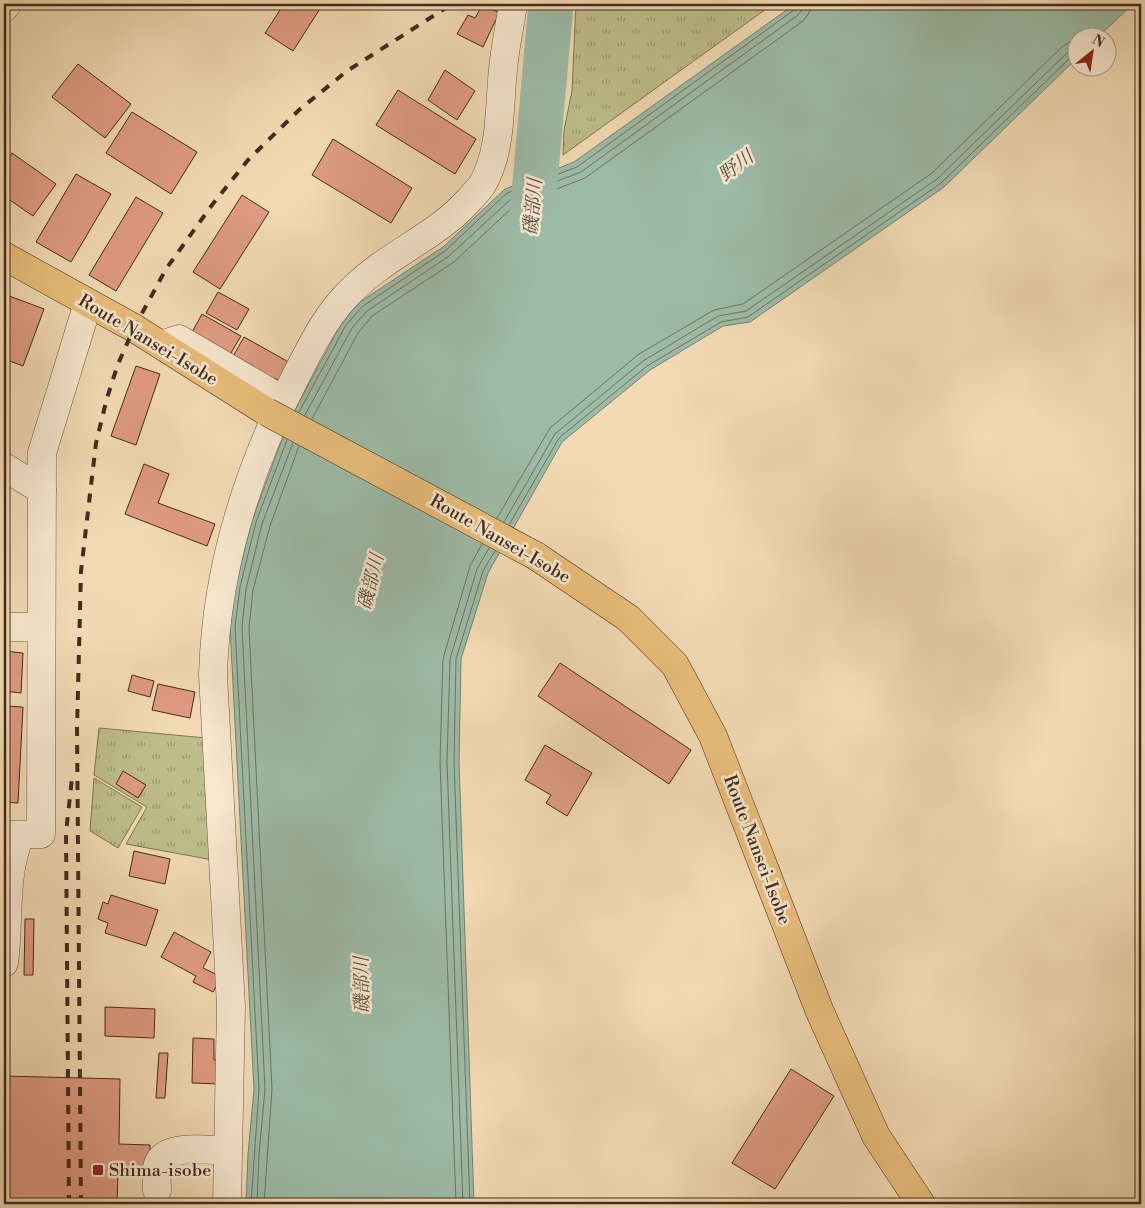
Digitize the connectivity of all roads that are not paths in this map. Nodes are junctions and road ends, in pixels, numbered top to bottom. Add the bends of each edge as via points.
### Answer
1 (7, 4) edge
2 (513, 4) edge
3 (4, 8) edge
4 (4, 256) edge
5 (88, 303) junction
6 (275, 406) junction
7 (4, 467) edge
8 (42, 490) junction
9 (4, 627) edge
10 (42, 627) junction
11 (22, 835) edge
12 (4, 963) edge
13 (227, 1150) junction
14 (157, 1190) dead end
15 (227, 1204) edge
16 (921, 1204) edge

1 - 3 street
2 - 6 street via 495,153 481,187 447,221 367,276 341,300
4 - 5 main road, Route Nansei-Isobe
5 - 6 main road, Route Nansei-Isobe
5 - 8 street via 42,453
6 - 13 street via 227,557 214,638 213,675 231,1006
6 - 16 main road, Route Nansei-Isobe, bridge via 536,556 628,618 675,665 713,736 820,1012 876,1136
7 - 8 street
8 - 10 street
9 - 10 street
10 - 11 street
11 - 12 street via 12,854 7,887
13 - 14 street via 171,1152 158,1164
13 - 15 street

